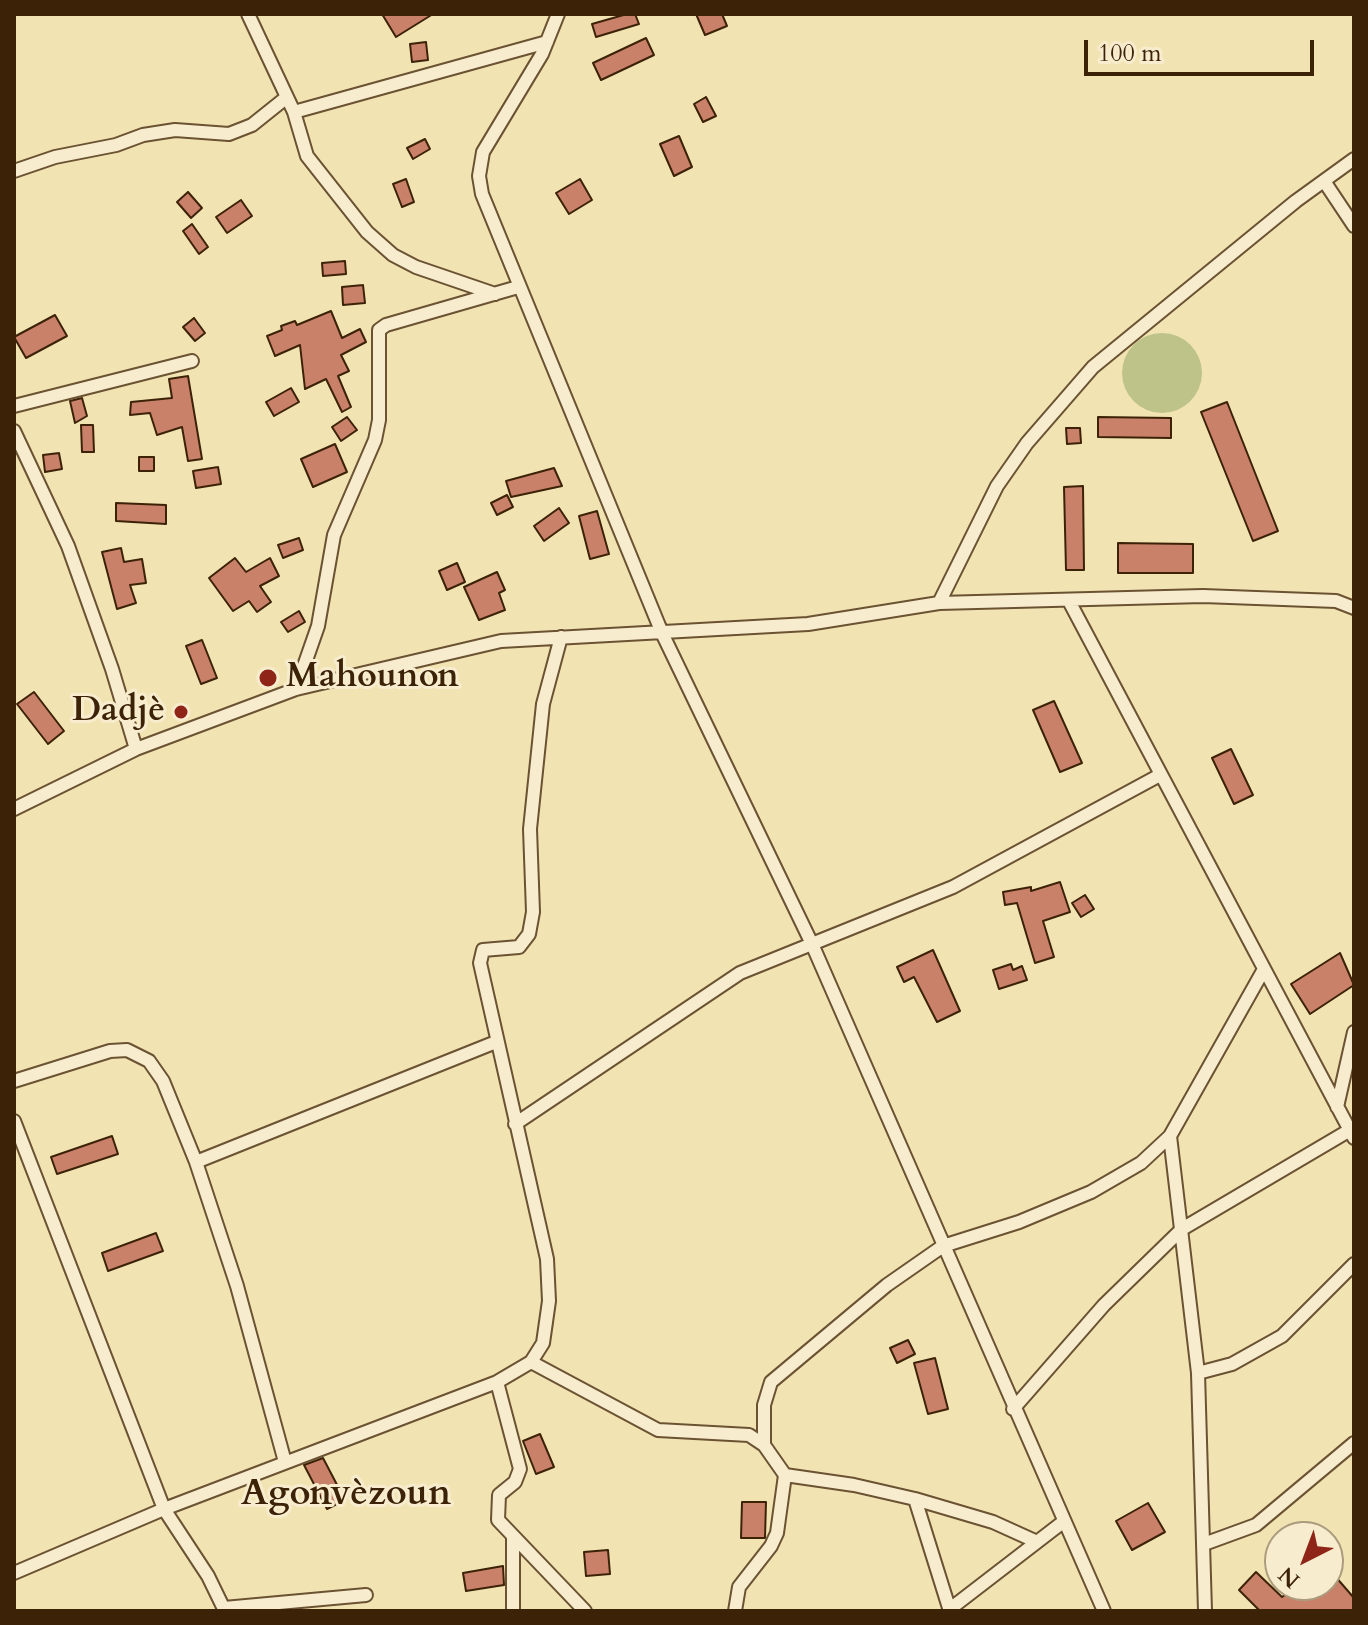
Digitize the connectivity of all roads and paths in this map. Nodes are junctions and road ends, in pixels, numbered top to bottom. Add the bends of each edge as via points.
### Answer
1 (248, 14) edge
2 (558, 14) edge
3 (547, 42) junction
4 (287, 97) junction
5 (294, 112) junction
6 (1354, 159) edge
7 (14, 171) edge
8 (1324, 181) junction
9 (1354, 226) edge
10 (518, 287) junction
11 (495, 294) junction
12 (192, 361) dead end
13 (14, 406) edge
14 (14, 431) edge
15 (1069, 601) junction
16 (939, 603) junction
17 (1354, 608) edge
18 (662, 633) junction
19 (561, 637) junction
20 (296, 689) junction
21 (136, 749) junction
22 (1160, 775) junction
23 (14, 809) edge
24 (812, 944) junction
25 (1263, 971) junction
26 (1354, 1032) edge
27 (496, 1042) junction
28 (14, 1081) edge
29 (1337, 1107) junction
30 (14, 1121) edge
31 (515, 1124) junction
32 (1352, 1134) edge
33 (1170, 1136) junction
34 (196, 1162) junction
35 (1182, 1229) junction
36 (943, 1246) junction
37 (1354, 1264) edge
38 (531, 1362) junction
39 (1198, 1373) junction
40 (497, 1382) junction
41 (1013, 1409) junction
42 (1354, 1443) edge
43 (764, 1445) junction
44 (285, 1462) junction
45 (785, 1475) junction
46 (915, 1499) junction
47 (164, 1509) junction
48 (1063, 1522) junction
49 (513, 1538) junction
50 (1035, 1541) junction
51 (1204, 1544) junction
52 (14, 1573) edge
53 (366, 1595) dead end
54 (224, 1609) edge
55 (950, 1610) edge
56 (513, 1611) edge
57 (585, 1611) edge
58 (735, 1611) edge
59 (1104, 1611) edge
60 (1205, 1611) edge

1 - 4 street
2 - 3 street
3 - 5 street
3 - 10 street via 480,163 482,194
4 - 5 street
4 - 7 street via 252,125 229,134 175,130 143,135
5 - 11 street via 307,156 367,232 416,267
6 - 8 street
8 - 9 street
8 - 16 street via 1093,367 997,486
10 - 11 street
10 - 18 street
11 - 20 street via 379,330 375,440 334,535 318,626
12 - 13 street
14 - 21 street via 68,546
15 - 16 street
15 - 17 street via 1203,596 1336,601
15 - 22 street
16 - 18 street via 808,624
18 - 19 street
18 - 24 street
19 - 20 street via 501,641
19 - 27 street via 543,704 531,813 529,934 519,947 480,954
20 - 21 street
21 - 23 street
22 - 24 street via 953,887
22 - 25 street
24 - 31 street via 707,992
24 - 36 street
25 - 29 street
25 - 33 street
26 - 29 street
27 - 31 street
27 - 34 street
28 - 34 street via 127,1050 149,1061 163,1081
29 - 32 street
30 - 47 street
31 - 38 street via 547,1259 547,1325
32 - 35 street
33 - 35 street
33 - 36 street via 1141,1163 1091,1192
34 - 44 street via 237,1286
35 - 39 street
35 - 41 street via 1104,1305
36 - 41 street
36 - 43 street via 841,1321 771,1382 764,1405
37 - 39 street via 1282,1336 1232,1364
38 - 40 street
38 - 43 street via 650,1427 738,1432
39 - 51 street
40 - 44 street
40 - 49 street via 520,1469 515,1482 499,1495 496,1511
41 - 48 street
42 - 51 street via 1256,1525
43 - 45 street
44 - 47 street
45 - 46 street
45 - 58 street via 777,1533 739,1587
46 - 50 street via 993,1522
46 - 55 street
47 - 52 street
47 - 54 street
48 - 50 street
48 - 59 street
49 - 56 street
49 - 57 street
50 - 55 street
51 - 60 street
53 - 54 street

